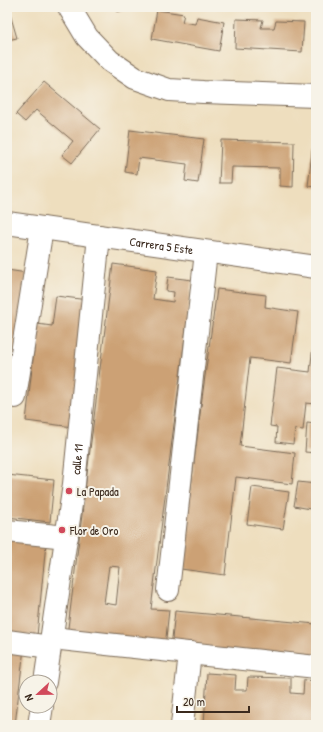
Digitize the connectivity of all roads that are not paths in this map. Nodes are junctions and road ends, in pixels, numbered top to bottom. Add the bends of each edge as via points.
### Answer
1 (69, 7) edge
2 (316, 96) edge
3 (7, 223) edge
4 (42, 228) junction
5 (98, 236) junction
6 (206, 252) junction
7 (316, 267) edge
8 (15, 397) dead end
9 (7, 531) edge
10 (67, 537) junction
11 (168, 590) dead end
12 (7, 641) edge
13 (51, 642) junction
14 (190, 653) junction
15 (316, 667) edge
16 (46, 674) edge
17 (41, 714) edge
18 (39, 725) edge
19 (182, 725) edge

1 - 2 street via 87,37 110,61 135,78 169,90
3 - 4 street, Carrera 5 Este
4 - 5 street, Carrera 5 Este
4 - 8 street
5 - 6 street, Carrera 5 Este
5 - 10 street, calle 11
6 - 7 street, Carrera 5 Este
6 - 11 street
9 - 10 street
10 - 13 street, calle 11
12 - 13 street
13 - 14 street
13 - 16 street, calle 11
14 - 15 street
14 - 19 street
17 - 18 street

